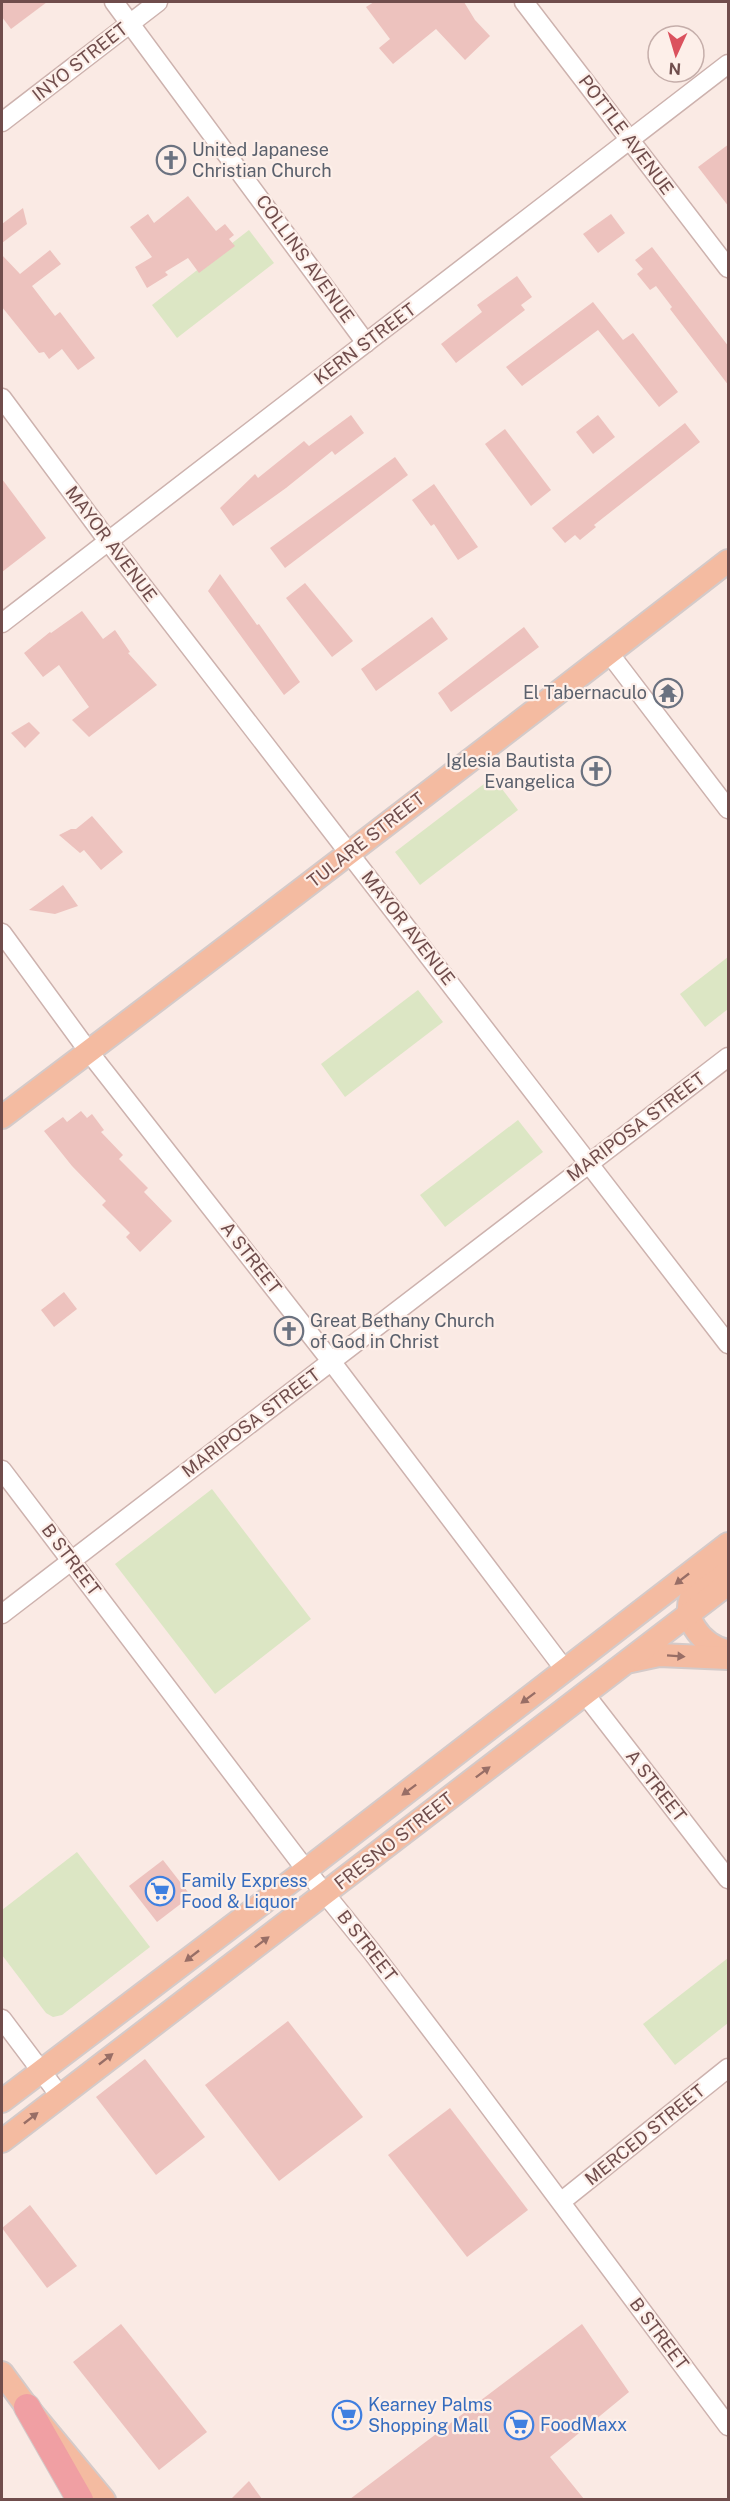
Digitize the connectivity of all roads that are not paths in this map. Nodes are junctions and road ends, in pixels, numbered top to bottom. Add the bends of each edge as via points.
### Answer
1 (114, 2) edge
2 (158, 2) edge
3 (524, 2) edge
4 (130, 23) junction
5 (729, 64) edge
6 (2, 122) edge
7 (630, 140) junction
8 (729, 268) edge
9 (366, 342) junction
10 (2, 398) edge
11 (108, 541) junction
12 (729, 561) edge
13 (2, 623) edge
14 (609, 653) junction
15 (729, 809) edge
16 (350, 854) junction
17 (2, 933) edge
18 (89, 1052) junction
19 (729, 1057) edge
20 (2, 1117) edge
21 (590, 1163) junction
22 (729, 1344) edge
23 (331, 1361) junction
24 (2, 1470) edge
25 (729, 1544) edge
26 (729, 1556) edge
27 (71, 1560) junction
28 (729, 1584) edge
29 (2, 1614) edge
30 (689, 1615) junction
31 (729, 1651) edge
32 (729, 1658) edge
33 (624, 1663) junction
34 (565, 1670) junction
35 (584, 1693) junction
36 (306, 1870) junction
37 (729, 1880) edge
38 (326, 1894) junction
39 (2, 2019) edge
40 (729, 2068) edge
41 (40, 2071) junction
42 (60, 2096) junction
43 (2, 2101) edge
44 (2, 2141) edge
45 (562, 2201) junction
46 (2, 2373) edge
47 (27, 2407) junction
48 (729, 2426) edge
49 (80, 2499) edge
50 (104, 2499) edge

1 - 4 street, COLLINS AVENUE
2 - 4 street, INYO STREET
3 - 7 street, POTTLE AVENUE
4 - 6 street, INYO STREET
4 - 9 street, COLLINS AVENUE
5 - 7 street, KERN STREET
7 - 8 street, POTTLE AVENUE
7 - 9 street, KERN STREET
9 - 11 street, KERN STREET
10 - 11 street, MAYOR AVENUE
11 - 13 street, KERN STREET
11 - 16 street, MAYOR AVENUE
12 - 14 main road, TULARE STREET
14 - 15 street
14 - 16 main road, TULARE STREET
16 - 18 main road, TULARE STREET
16 - 21 street, MAYOR AVENUE
17 - 18 street, A STREET
18 - 20 main road, TULARE STREET
18 - 23 street, A STREET
19 - 21 street, MARIPOSA STREET
21 - 22 street, MAYOR AVENUE
21 - 23 street, MARIPOSA STREET
23 - 27 street, MARIPOSA STREET
23 - 34 street, A STREET
24 - 27 street, B STREET
25 -> 34 main road, FRESNO STREET
26 - 30 main road via 696,1588 689,1601
27 - 29 street, MARIPOSA STREET
27 - 36 street, B STREET
28 - 30 main road, FRESNO STREET
30 - 31 main road via 697,1632 716,1649
30 - 33 main road, FRESNO STREET
33 -> 32 main road via 659,1655
33 - 35 main road, FRESNO STREET
34 -> 36 main road, FRESNO STREET
35 - 37 street, A STREET
38 -> 35 main road, FRESNO STREET
36 - 38 street, B STREET
36 -> 41 main road, FRESNO STREET
42 -> 38 main road, FRESNO STREET
38 - 45 street, B STREET
39 - 41 street
40 - 45 street, MERCED STREET
41 - 42 street
41 - 43 main road, FRESNO STREET
44 -> 42 main road, FRESNO STREET
45 - 48 street, B STREET
46 - 47 main road
47 - 49 highway
47 - 50 main road

